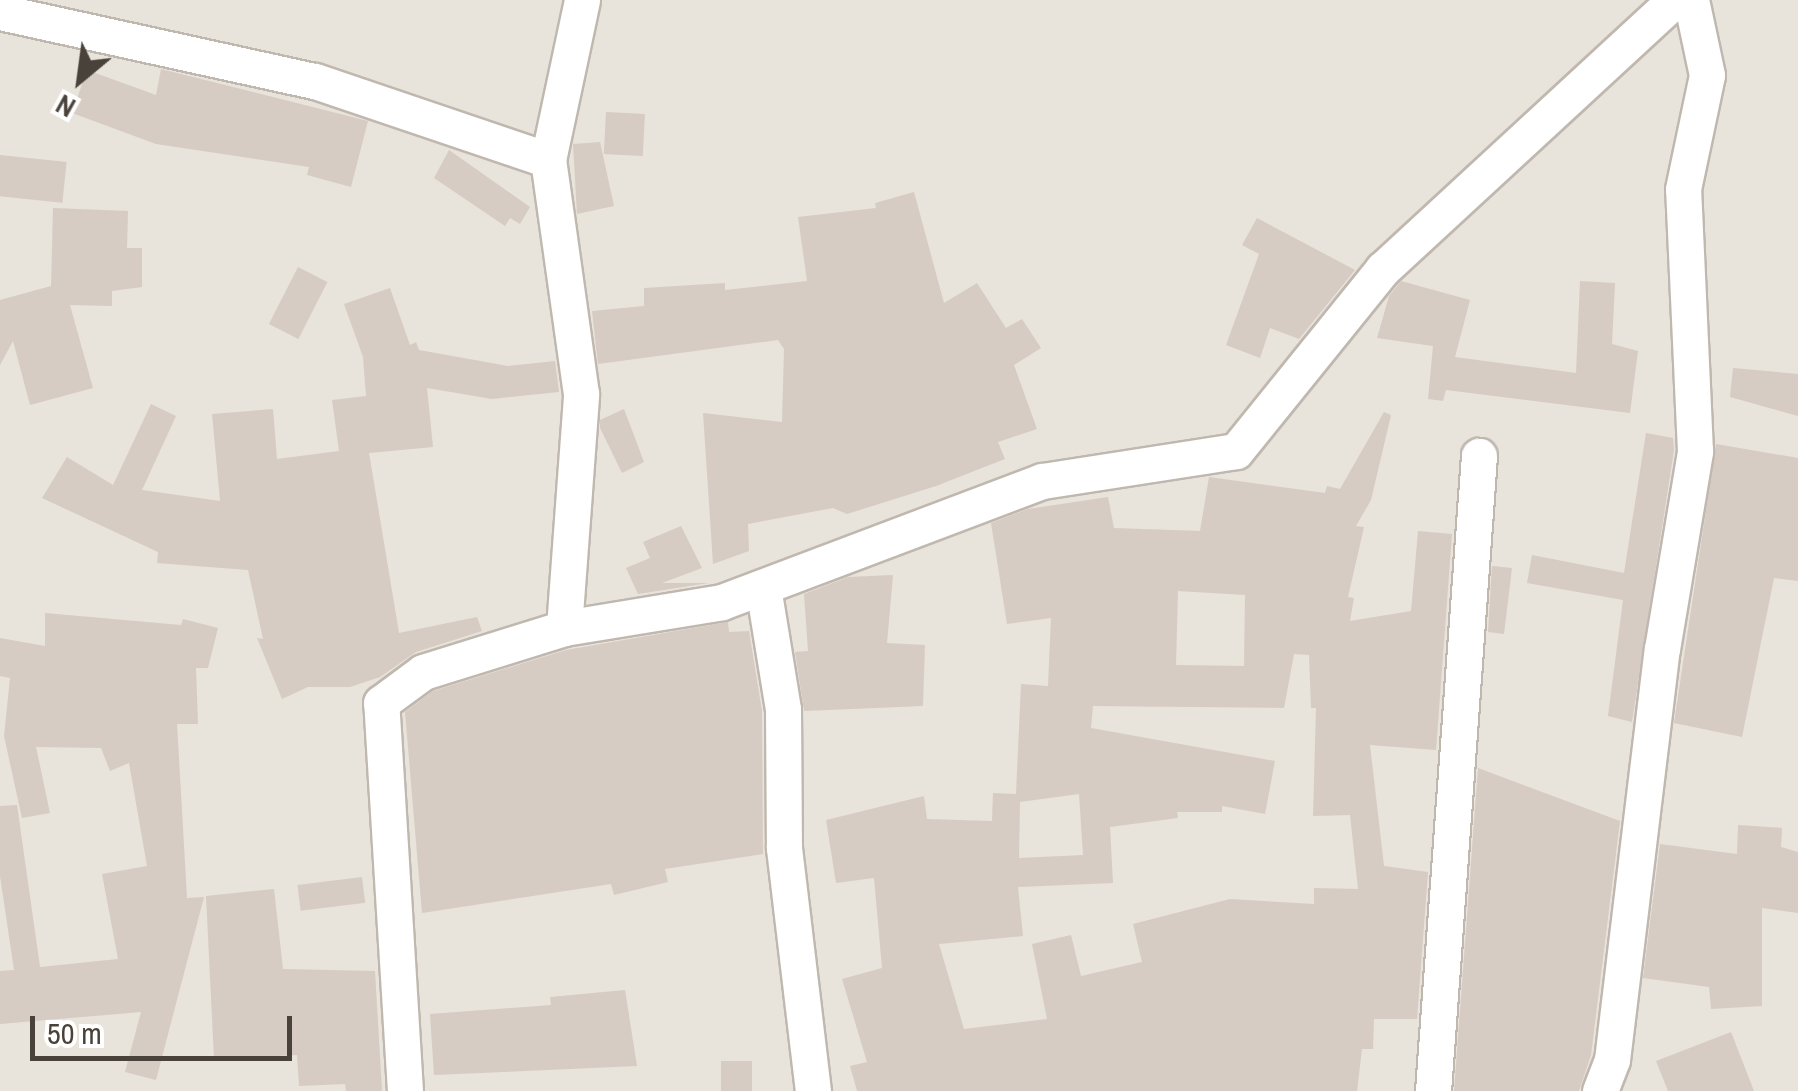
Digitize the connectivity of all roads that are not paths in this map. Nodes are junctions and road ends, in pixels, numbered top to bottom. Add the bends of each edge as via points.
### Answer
1 (582, 0) edge
2 (1674, 0) edge
3 (1691, 0) edge
4 (0, 12) edge
5 (548, 160) junction
6 (1479, 456) dead end
7 (762, 587) junction
8 (564, 628) junction
9 (405, 1091) edge
10 (813, 1091) edge
11 (1433, 1091) edge
12 (1600, 1091) edge

1 - 5 street
2 - 7 street via 1383,269 1236,452 1042,481
3 - 12 street via 1707,75 1683,188 1695,450 1662,649 1612,1060
4 - 5 street via 315,81
5 - 8 street via 581,394
6 - 11 street
7 - 8 street via 722,602
7 - 10 street via 783,709 784,848
8 - 9 street via 423,672 381,703

